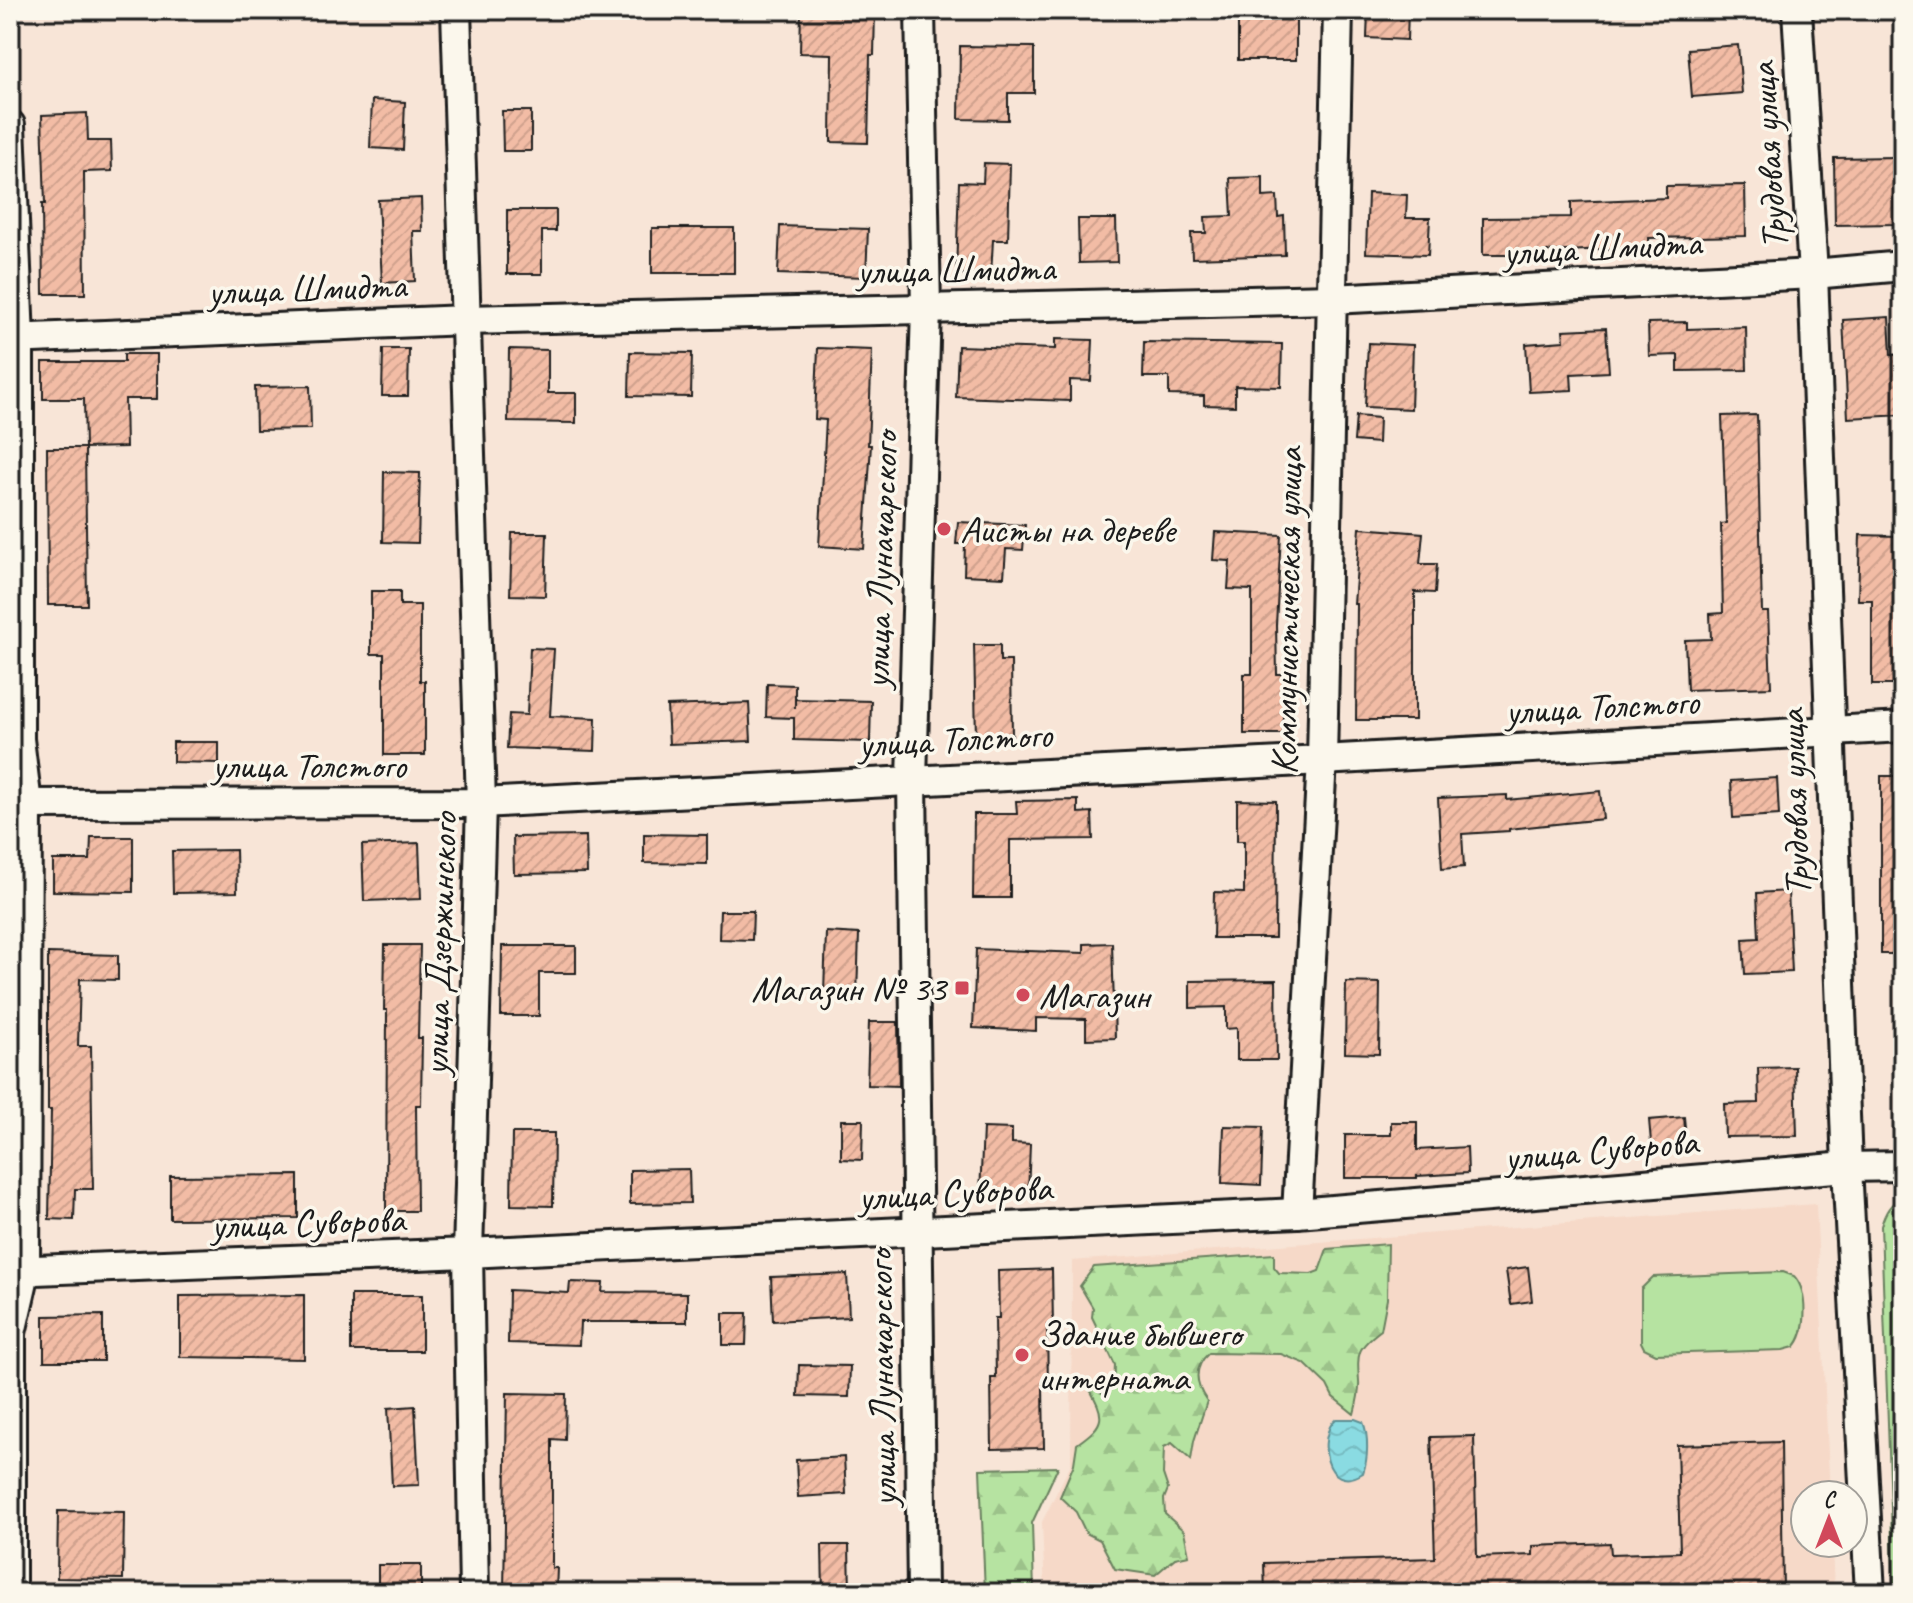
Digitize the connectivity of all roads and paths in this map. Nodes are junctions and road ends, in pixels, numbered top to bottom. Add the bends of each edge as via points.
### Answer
1 (456, 10) edge
2 (920, 10) edge
3 (1338, 10) edge
4 (1797, 10) edge
5 (10, 125) edge
6 (1903, 266) edge
7 (1813, 274) junction
8 (1332, 299) junction
9 (926, 308) junction
10 (465, 320) junction
11 (15, 339) edge
12 (1903, 727) edge
13 (1828, 731) junction
14 (1322, 760) junction
15 (912, 779) junction
16 (481, 803) junction
17 (18, 804) edge
18 (1903, 1166) edge
19 (1847, 1167) junction
20 (1297, 1213) junction
21 (917, 1232) junction
22 (468, 1253) junction
23 (17, 1272) edge
24 (11, 1593) edge
25 (474, 1593) edge
26 (922, 1593) edge
27 (1870, 1593) edge

1 - 10 street, улица Дзержинского
2 - 9 street, улица Луначарского
3 - 8 street, Коммунистическая улица
4 - 7 street, Трудовая улица
5 - 11 street
6 - 7 street, улица Шмидта
7 - 8 street, улица Шмидта
7 - 13 street, Трудовая улица
8 - 9 street, улица Шмидта
8 - 14 street, Коммунистическая улица
9 - 10 street, улица Шмидта
9 - 15 street, улица Луначарского
10 - 11 street, улица Шмидта
10 - 16 street, улица Дзержинского
11 - 17 street
12 - 13 street, улица Толстого
13 - 14 street, улица Толстого
13 - 19 street, Трудовая улица
14 - 15 street, улица Толстого
14 - 20 street, Коммунистическая улица
15 - 16 street, улица Толстого
15 - 21 street, улица Луначарского
16 - 17 street, улица Толстого
16 - 22 street, улица Дзержинского
17 - 23 street
18 - 19 street, улица Суворова
19 - 20 street, улица Суворова
19 - 27 street, Трудовая улица
20 - 21 street, улица Суворова
21 - 22 street, улица Суворова
21 - 26 street, улица Луначарского
22 - 23 street, улица Суворова
22 - 25 street, улица Дзержинского
23 - 24 street via 11,1333

